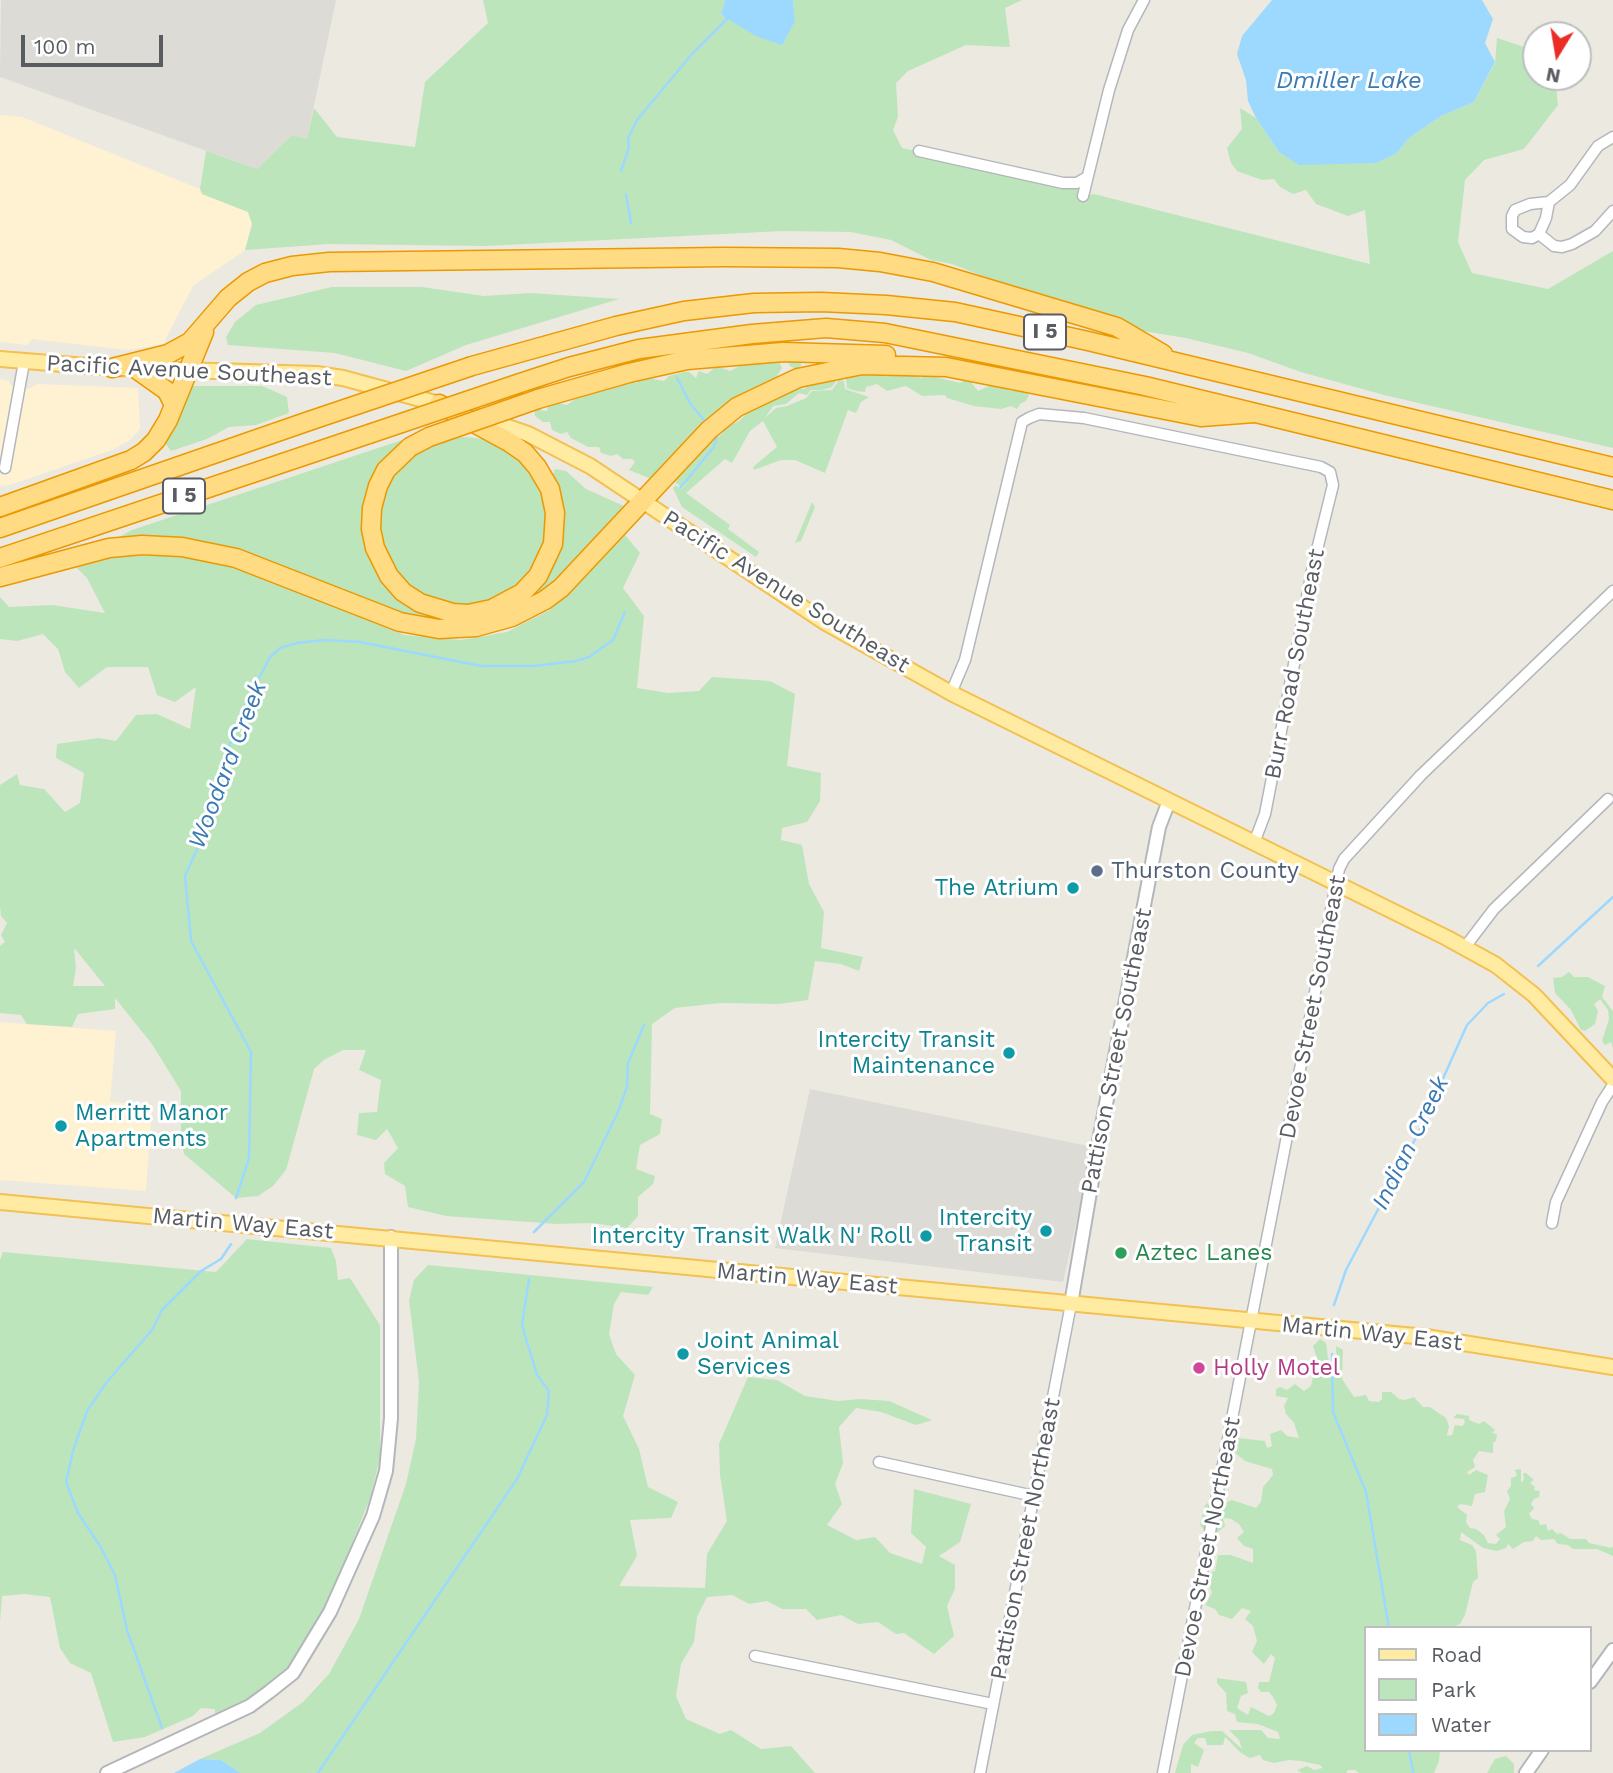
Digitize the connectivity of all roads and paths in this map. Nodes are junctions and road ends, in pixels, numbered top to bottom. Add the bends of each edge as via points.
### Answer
1 (1144, 0) edge
2 (1613, 136) edge
3 (919, 150) dead end
4 (1087, 177) junction
5 (1083, 196) dead end
6 (1549, 202) junction
7 (1613, 211) edge
8 (1539, 234) junction
9 (210, 320) junction
10 (0, 359) edge
11 (24, 362) junction
12 (1182, 364) junction
13 (946, 367) junction
14 (112, 368) junction
15 (136, 369) junction
16 (190, 370) junction
17 (439, 404) junction
18 (174, 405) junction
19 (1254, 413) junction
20 (1613, 467) edge
21 (5, 468) dead end
22 (642, 500) junction
23 (1613, 500) edge
24 (0, 507) edge
25 (0, 528) edge
26 (0, 558) edge
27 (0, 577) edge
28 (1613, 591) edge
29 (951, 693) junction
30 (1608, 799) dead end
31 (1169, 800) junction
32 (1254, 843) junction
33 (1336, 884) junction
34 (1465, 947) junction
35 (1613, 1079) edge
36 (1613, 1085) edge
37 (0, 1202) edge
38 (1552, 1223) dead end
39 (391, 1237) junction
40 (1071, 1304) junction
41 (1252, 1321) junction
42 (1613, 1367) edge
43 (879, 1462) dead end
44 (1034, 1496) junction
45 (1613, 1650) edge
46 (755, 1656) dead end
47 (1592, 1679) edge
48 (993, 1704) junction
49 (1541, 1752) edge
50 (107, 1773) edge
51 (980, 1773) edge
52 (1163, 1773) edge
53 (1527, 1773) edge

1 - 4 street via 1128,30
2 - 6 street via 1598,146 1570,185
3 - 4 street via 1063,183
4 - 5 street
6 - 8 street
6 - 8 street via 1520,206 1512,216 1517,234 1532,238
7 - 8 street via 1595,231 1572,244 1554,246
9 - 12 highway via 248,282 304,264 838,258 933,272 1117,327
9 - 14 highway via 190,342 167,354
9 - 16 highway
10 - 11 main road, Pacific Avenue Southeast
11 - 14 main road, Pacific Avenue Southeast
11 - 21 street
12 - 20 highway, I 5
12 - 25 highway, I 5, bridge via 955,312 821,302 684,311 472,366
13 - 17 highway, bridge via 908,357 854,352 736,354 687,360 538,399 429,437 410,447 386,470 378,486 372,508 375,548 389,576 412,598 430,608 468,614 492,609 522,593 538,576 553,544 555,513 550,489 525,453 509,442
13 - 19 highway via 1201,417
13 - 22 highway via 862,365 775,387 722,418
14 - 15 main road, Pacific Avenue Southeast
15 - 16 main road, Pacific Avenue Southeast
15 - 18 highway via 167,391
16 - 17 main road, Pacific Avenue Southeast via 317,374
16 - 18 highway
17 - 22 main road, Pacific Avenue Southeast via 548,443
18 - 24 highway via 156,440 131,460
19 - 23 highway, I 5
19 - 26 highway, I 5, bridge via 885,333 826,328 752,334 639,349 569,367
22 - 27 highway via 561,588 512,617 476,627 439,629 400,622 244,561 167,545 109,548
22 - 29 main road, Pacific Avenue Southeast via 830,626
28 - 33 street, Devoe Street Southeast via 1421,775 1344,859
29 - 31 main road, Pacific Avenue Southeast
29 - 32 street, Burr Road Southeast via 965,660 1023,422 1039,414 1084,418 1321,467 1330,472 1334,485 1265,814
30 - 34 street via 1494,909
31 - 32 main road, Pacific Avenue Southeast
31 - 40 street, Pattison Street Southeast via 1159,827
32 - 33 main road, Pacific Avenue Southeast
33 - 34 main road, Pacific Avenue Southeast
33 - 41 street, Devoe Street Southeast
34 - 35 main road, Pacific Avenue Southeast via 1496,964 1534,995
36 - 38 street via 1556,1202
37 - 39 main road, Martin Way East
39 - 40 main road, Martin Way East
39 - 50 street via 391,1418 386,1471 373,1516 330,1612 293,1673 250,1706
40 - 41 main road, Martin Way East
40 - 44 street, Pattison Street Northeast
41 - 42 main road, Martin Way East via 1426,1337
41 - 52 street, Devoe Street Northeast
43 - 44 street
44 - 48 street, Pattison Street Northeast
45 - 47 street
46 - 48 street
48 - 51 street, Pattison Street Northeast
49 - 53 street

